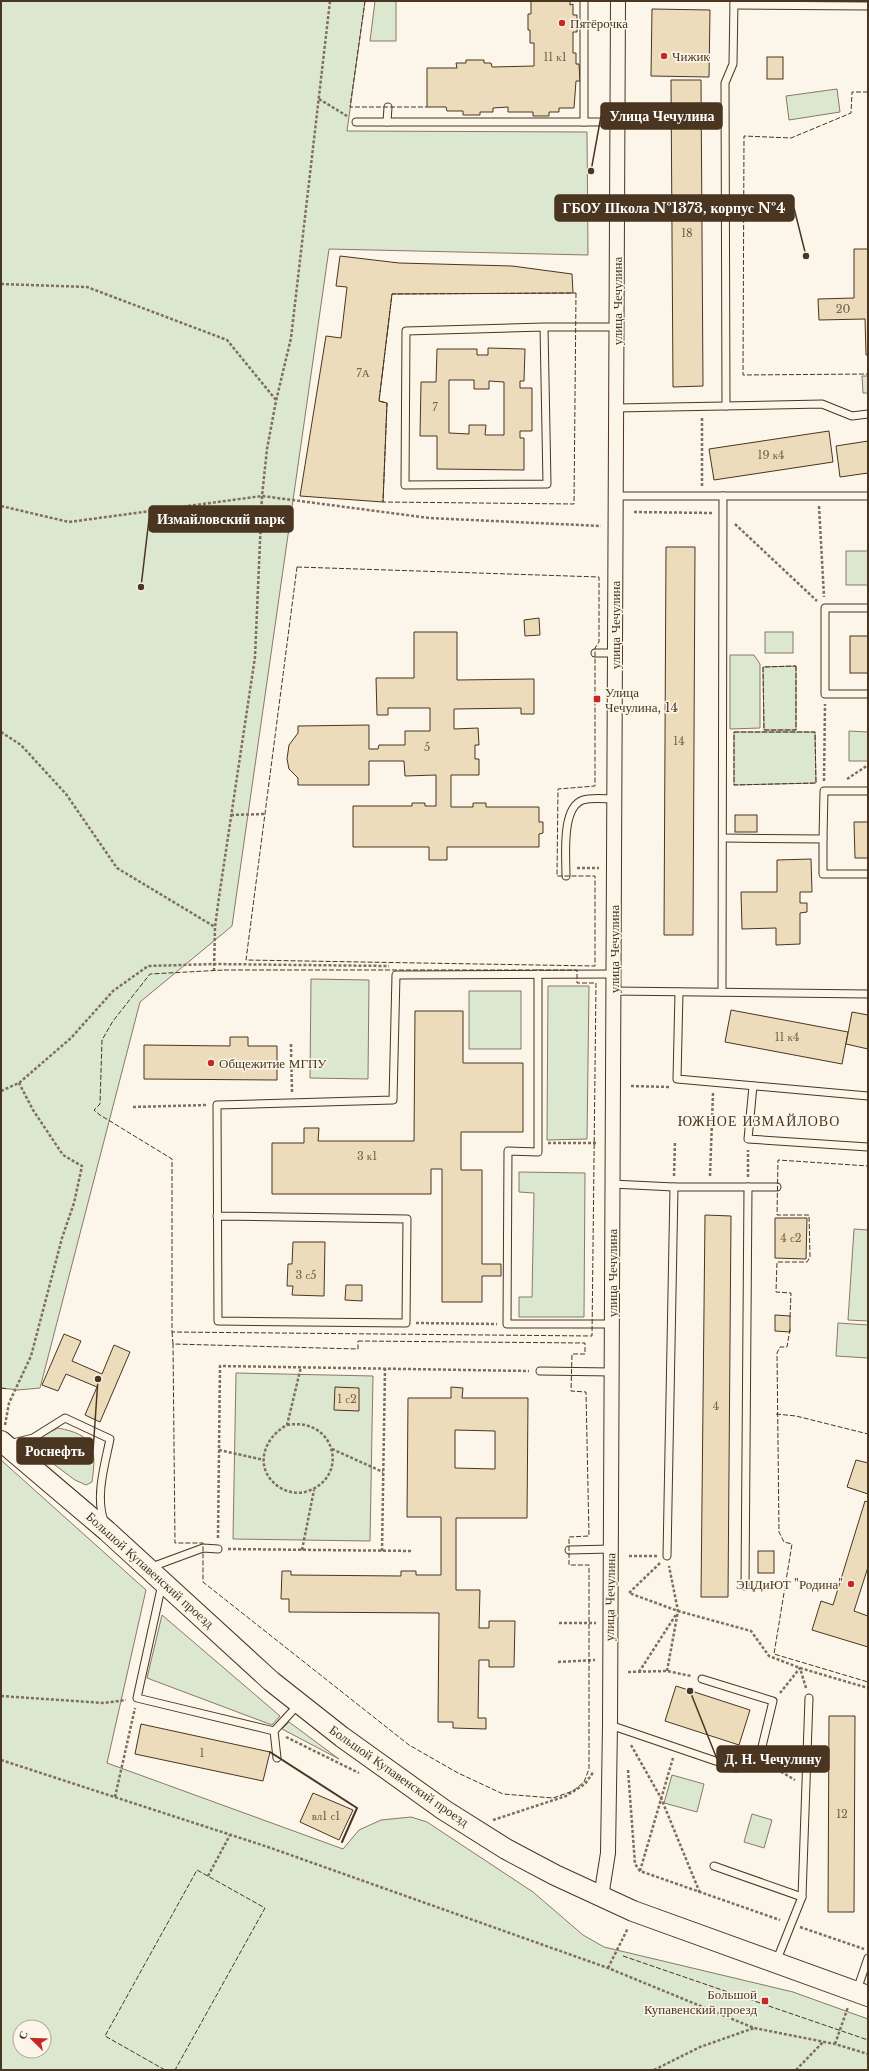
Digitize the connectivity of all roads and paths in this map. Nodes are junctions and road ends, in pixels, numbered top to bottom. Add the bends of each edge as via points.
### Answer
1 (330, 1) edge
2 (584, 1) edge
3 (618, 1) edge
4 (734, 3) edge
5 (868, 6) edge
6 (319, 98) junction
7 (388, 107) dead end
8 (356, 122) joint
9 (387, 122) junction
10 (584, 122) junction
11 (618, 122) junction
12 (1, 284) edge
13 (544, 327) junction
14 (616, 327) junction
15 (276, 401) junction
16 (703, 406) junction
17 (726, 406) junction
18 (616, 408) junction
19 (868, 414) edge
20 (262, 496) junction
21 (616, 496) junction
22 (702, 496) junction
23 (723, 496) junction
24 (818, 496) junction
25 (868, 496) edge
26 (1, 506) edge
27 (634, 512) dead end
28 (724, 513) junction
29 (600, 526) dead end
30 (825, 608) junction
31 (868, 608) edge
32 (615, 653) junction
33 (596, 654) dead end
34 (825, 694) junction
35 (868, 694) edge
36 (1, 732) edge
37 (868, 765) edge
38 (826, 791) junction
39 (868, 791) edge
40 (614, 799) junction
41 (265, 814) dead end
42 (231, 815) junction
43 (724, 838) junction
44 (823, 840) junction
45 (599, 868) dead end
46 (566, 872) joint
47 (868, 874) edge
48 (215, 927) junction
49 (214, 964) junction
50 (214, 971) dead end
51 (538, 974) junction
52 (613, 974) junction
53 (613, 991) junction
54 (679, 992) junction
55 (722, 992) junction
56 (868, 994) edge
57 (291, 1044) dead end
58 (714, 1082) junction
59 (19, 1083) junction
60 (632, 1086) dead end
61 (753, 1086) junction
62 (676, 1088) dead end
63 (1, 1091) edge
64 (868, 1096) edge
65 (292, 1103) junction
66 (217, 1105) junction
67 (133, 1107) dead end
68 (748, 1139) junction
69 (675, 1141) dead end
70 (538, 1143) junction
71 (597, 1143) dead end
72 (868, 1146) edge
73 (612, 1184) junction
74 (709, 1186) junction
75 (674, 1187) junction
76 (748, 1187) junction
77 (777, 1187) dead end
78 (217, 1216) junction
79 (406, 1323) junction
80 (507, 1324) junction
81 (612, 1324) junction
82 (301, 1367) junction
83 (385, 1368) junction
84 (540, 1371) joint
85 (612, 1372) junction
86 (287, 1425) junction
87 (4, 1438) edge
88 (332, 1449) junction
89 (219, 1450) junction
90 (264, 1460) junction
91 (383, 1472) junction
92 (314, 1489) junction
93 (107, 1531) junction
94 (218, 1549) junction
95 (611, 1549) junction
96 (302, 1550) junction
97 (569, 1550) dead end
98 (382, 1551) junction
99 (413, 1552) dead end
100 (629, 1556) dead end
101 (667, 1556) junction
102 (158, 1576) junction
103 (745, 1586) dead end
104 (678, 1610) junction
105 (559, 1623) dead end
106 (596, 1623) dead end
107 (595, 1660) dead end
108 (558, 1662) dead end
109 (800, 1668) junction
110 (668, 1671) junction
111 (628, 1672) dead end
112 (639, 1672) junction
113 (702, 1679) joint
114 (868, 1688) edge
115 (1, 1696) edge
116 (137, 1698) junction
117 (809, 1698) joint
118 (773, 1701) junction
119 (300, 1703) junction
120 (610, 1725) junction
121 (274, 1731) junction
122 (628, 1739) dead end
123 (676, 1748) junction
124 (277, 1758) dead end
125 (759, 1759) junction
126 (1, 1760) edge
127 (628, 1770) dead end
128 (594, 1771) dead end
129 (364, 1775) dead end
130 (806, 1786) junction
131 (115, 1797) junction
132 (661, 1798) junction
133 (487, 1822) dead end
134 (230, 1835) junction
135 (714, 1866) dead end
136 (640, 1871) junction
137 (208, 1876) dead end
138 (700, 1893) junction
139 (802, 1896) junction
140 (601, 1897) junction
141 (792, 1924) junction
142 (627, 1928) dead end
143 (868, 1950) edge
144 (868, 1958) edge
145 (776, 1963) junction
146 (608, 1968) junction
147 (858, 1998) edge
148 (754, 2028) junction
149 (823, 2041) junction
150 (835, 2044) junction
151 (868, 2054) edge
152 (654, 2070) edge
153 (796, 2070) edge

1 - 6 path
2 - 10 lane
3 - 11 street, улица Чечулина
4 - 5 lane
4 - 17 lane via 734,64 725,83
6 - 8 path
6 - 15 path via 291,338
7 - 9 lane
8 - 9 lane
9 - 10 lane
10 - 11 lane
11 - 14 street, улица Чечулина
12 - 15 path via 87,287 226,340
13 - 13 lane via 547,484 405,485 406,331
13 - 14 lane
14 - 18 street, улица Чечулина
15 - 20 path
16 - 17 lane
16 - 18 lane
16 - 22 path
17 - 19 lane via 822,404 852,416
18 - 21 street, улица Чечулина
20 - 26 path via 70,522
20 - 29 path via 429,518
20 - 42 path via 255,657
21 - 22 lane
21 - 32 street, улица Чечулина
22 - 23 lane
23 - 24 lane
23 - 28 lane
24 - 25 lane
24 - 30 path
27 - 28 path
28 - 30 path
28 - 43 lane
30 - 31 lane
30 - 34 lane
32 - 33 lane
32 - 40 street, улица Чечулина
34 - 35 lane
34 - 38 path
36 - 48 path via 21,745 66,794 118,868
37 - 38 path
38 - 39 lane
38 - 44 lane
40 - 46 lane via 583,800 575,804 567,826
40 - 52 street, улица Чечулина
41 - 42 path
42 - 48 path
43 - 44 lane
43 - 55 lane
44 - 47 lane via 823,874
45 - 46 path
48 - 49 path
49 - 50 path
49 - 59 path via 148,966 113,991 71,1038
51 - 52 lane
51 - 65 lane via 396,975 393,1100
51 - 70 lane
52 - 53 street, улица Чечулина
53 - 54 lane
53 - 73 street, улица Чечулина
54 - 55 lane
54 - 58 lane via 677,1079
55 - 56 lane
57 - 65 path
58 - 61 lane
58 - 74 path
59 - 63 path
59 - 87 path via 33,1110 63,1155 82,1166 32,1356 9,1403
60 - 62 path
61 - 64 lane
61 - 68 lane
65 - 66 lane
66 - 67 path
66 - 78 lane
68 - 72 lane
68 - 76 path
69 - 75 path
70 - 71 path
70 - 80 lane via 538,1152 508,1152
73 - 75 lane
73 - 81 street, улица Чечулина
74 - 75 lane
74 - 76 lane
75 - 101 lane
76 - 77 lane
76 - 103 lane
78 - 79 lane via 218,1321
78 - 79 lane via 408,1219
79 - 80 path
80 - 81 lane
81 - 85 street, улица Чечулина
82 - 83 path
82 - 86 path
82 - 89 path via 220,1366
83 - 84 path
83 - 91 path
84 - 85 lane
85 - 95 street, улица Чечулина
86 - 88 path via 309,1425 327,1438
86 - 90 path via 269,1439
87 - 93 main road, Большой Купавенский проезд
87 - 93 lane via 33,1438 65,1418 110,1439 101,1493 101,1514
88 - 91 path
88 - 92 path via 333,1461 330,1472
89 - 90 path
89 - 94 path
90 - 92 path via 271,1480 280,1488 302,1493
91 - 98 path
92 - 96 path
93 - 102 main road, Большой Купавенский проезд
94 - 96 path
94 - 102 lane via 203,1548 157,1565
95 - 97 lane
95 - 120 street, улица Чечулина
96 - 98 path
98 - 99 path
100 - 101 path
101 - 104 path
101 - 104 path via 629,1593
102 - 116 lane
102 - 119 main road, Большой Купавенский проезд via 271,1681
104 - 109 path via 751,1631 769,1656
104 - 110 path
104 - 112 path
105 - 106 path
107 - 108 path
109 - 114 path
109 - 117 path
109 - 118 path
110 - 112 path
110 - 113 path
111 - 112 path
113 - 118 lane
115 - 116 path via 104,1703
116 - 121 lane
116 - 131 path
117 - 130 lane
118 - 125 lane
119 - 121 lane
119 - 140 main road, Большой Купавенский проезд via 444,1810 506,1848
120 - 123 lane
120 - 140 street, улица Чечулина via 608,1853
121 - 124 lane
121 - 129 path
122 - 132 path
123 - 125 lane via 736,1768
123 - 132 path
125 - 130 path
126 - 131 path
127 - 136 path via 635,1864
128 - 133 path via 585,1784 566,1796
130 - 139 lane
131 - 134 path
132 - 136 path
132 - 138 path
134 - 137 path
134 - 146 path
135 - 139 lane
136 - 138 path
138 - 141 path
139 - 141 lane
140 - 145 main road, Большой Купавенский проезд
141 - 143 path
141 - 145 lane
142 - 146 path
144 - 147 lane
145 - 147 main road, Большой Купавенский проезд
146 - 148 path
147 - 150 path
148 - 149 path
148 - 152 path via 700,2047
149 - 150 path
149 - 153 path
150 - 151 path

